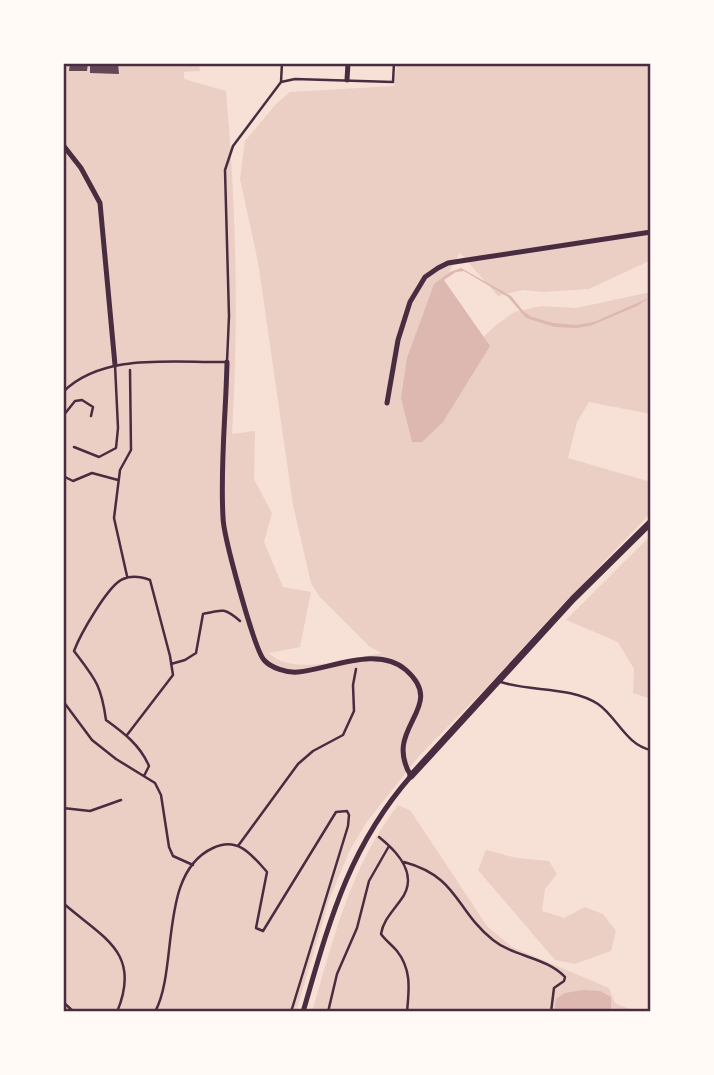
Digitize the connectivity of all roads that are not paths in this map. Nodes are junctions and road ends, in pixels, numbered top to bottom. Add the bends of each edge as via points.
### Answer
1 (282, 63) edge
2 (348, 63) edge
3 (394, 63) edge
4 (347, 80) junction
5 (281, 82) junction
6 (63, 145) edge
7 (651, 232) edge
8 (227, 362) junction
9 (115, 365) junction
10 (63, 392) edge
11 (387, 402) dead end
12 (74, 447) dead end
13 (651, 522) edge
14 (498, 681) junction
15 (651, 750) edge
16 (411, 776) junction
17 (63, 903) edge
18 (117, 1012) edge
19 (303, 1012) edge

1 - 5 lane
2 - 4 street
3 - 4 lane via 393,82
4 - 5 lane
5 - 8 lane via 233,146 225,170
6 - 9 street via 100,203
7 - 11 street via 438,268 425,277 410,302
8 - 9 lane
8 - 16 street via 222,519 248,621 263,659 295,673 382,659 407,670 421,691 419,710 402,743
9 - 10 lane via 92,372
9 - 12 lane via 116,448 99,457
13 - 14 street
14 - 15 lane via 594,701 625,734
14 - 16 street
16 - 19 street via 391,799 352,865 335,904
17 - 18 lane via 112,944 120,957 127,982

